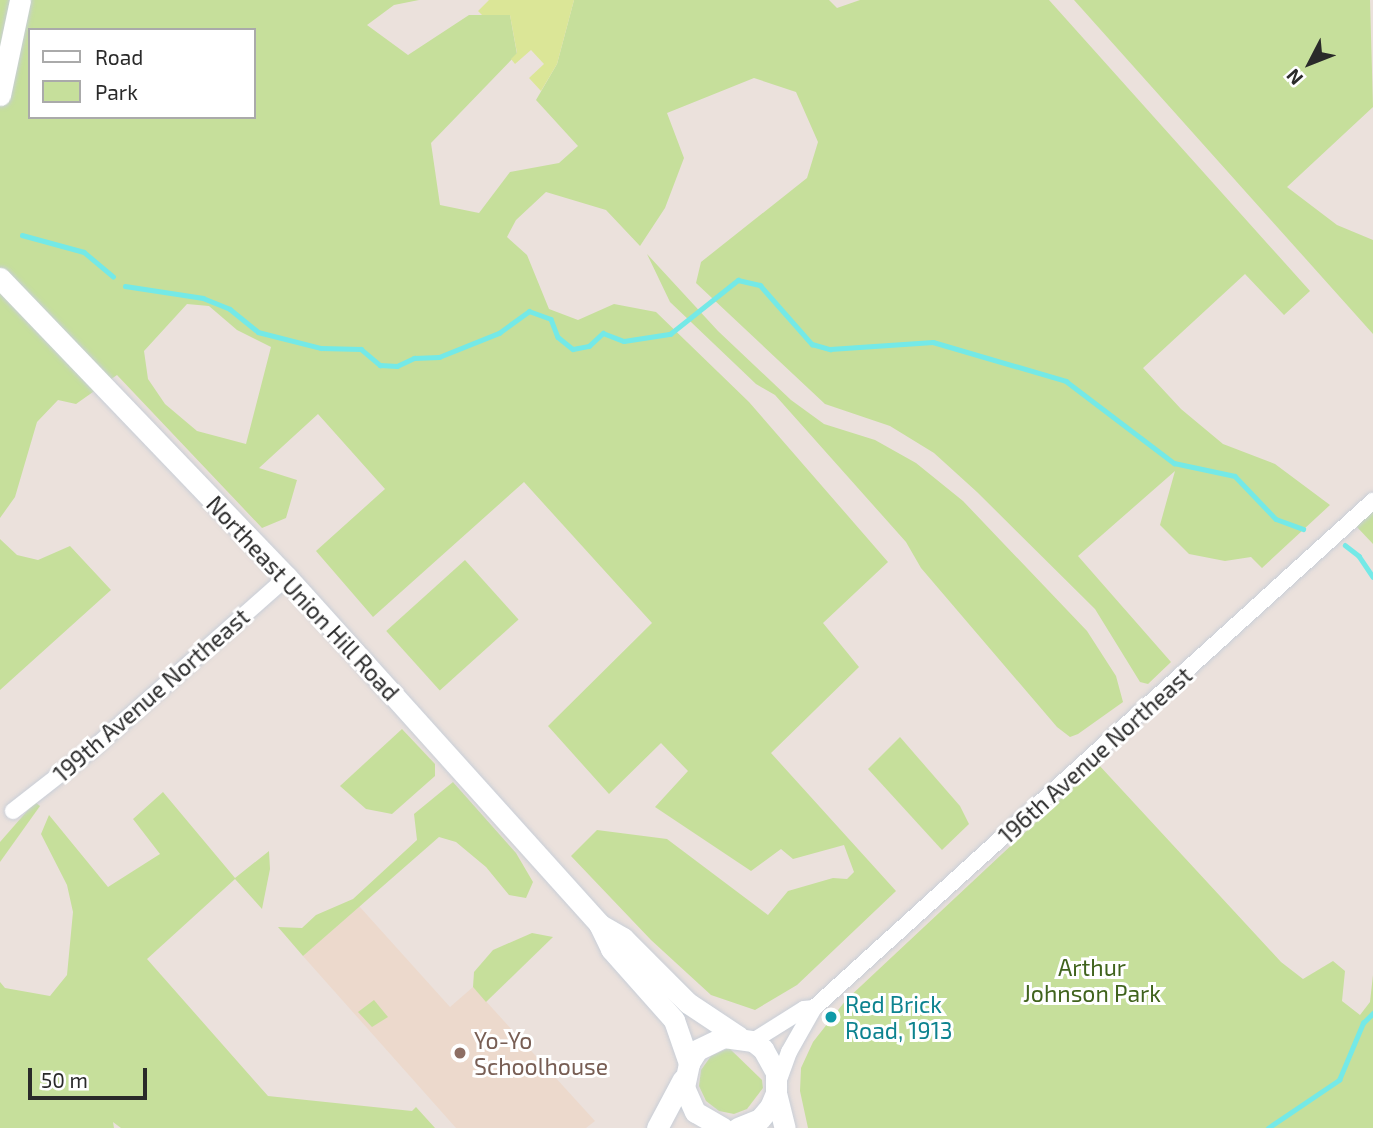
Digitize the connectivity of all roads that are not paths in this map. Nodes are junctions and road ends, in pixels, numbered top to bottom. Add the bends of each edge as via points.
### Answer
1 (20, 0) edge
2 (0, 95) edge
3 (0, 278) edge
4 (1373, 501) edge
5 (287, 577) junction
6 (13, 811) dead end
7 (599, 924) junction
8 (814, 1008) junction
9 (746, 1039) junction
10 (687, 1068) junction
11 (777, 1089) junction
12 (657, 1128) edge
13 (718, 1128) edge
14 (738, 1128) edge
15 (785, 1128) edge

1 - 2 street
3 - 5 street, Northeast Union Hill Road
4 - 8 street, 196th Avenue Northeast
5 - 6 street, 199th Avenue Northeast via 103,740
5 - 7 street, Northeast Union Hill Road
7 - 9 street, Northeast Union Hill Road via 623,938 688,1003
7 - 10 street, Northeast Union Hill Road via 611,949 674,1020
8 - 9 street, 196th Avenue Northeast
8 - 11 street, 196th Avenue Northeast via 789,1052
9 - 10 street via 710,1041
9 - 11 street, Northeast Union Hill Road via 771,1060
10 - 12 street via 676,1100
10 - 13 street, Northeast Union Hill Road via 684,1087 695,1112
11 - 14 street via 760,1119
11 - 15 street

